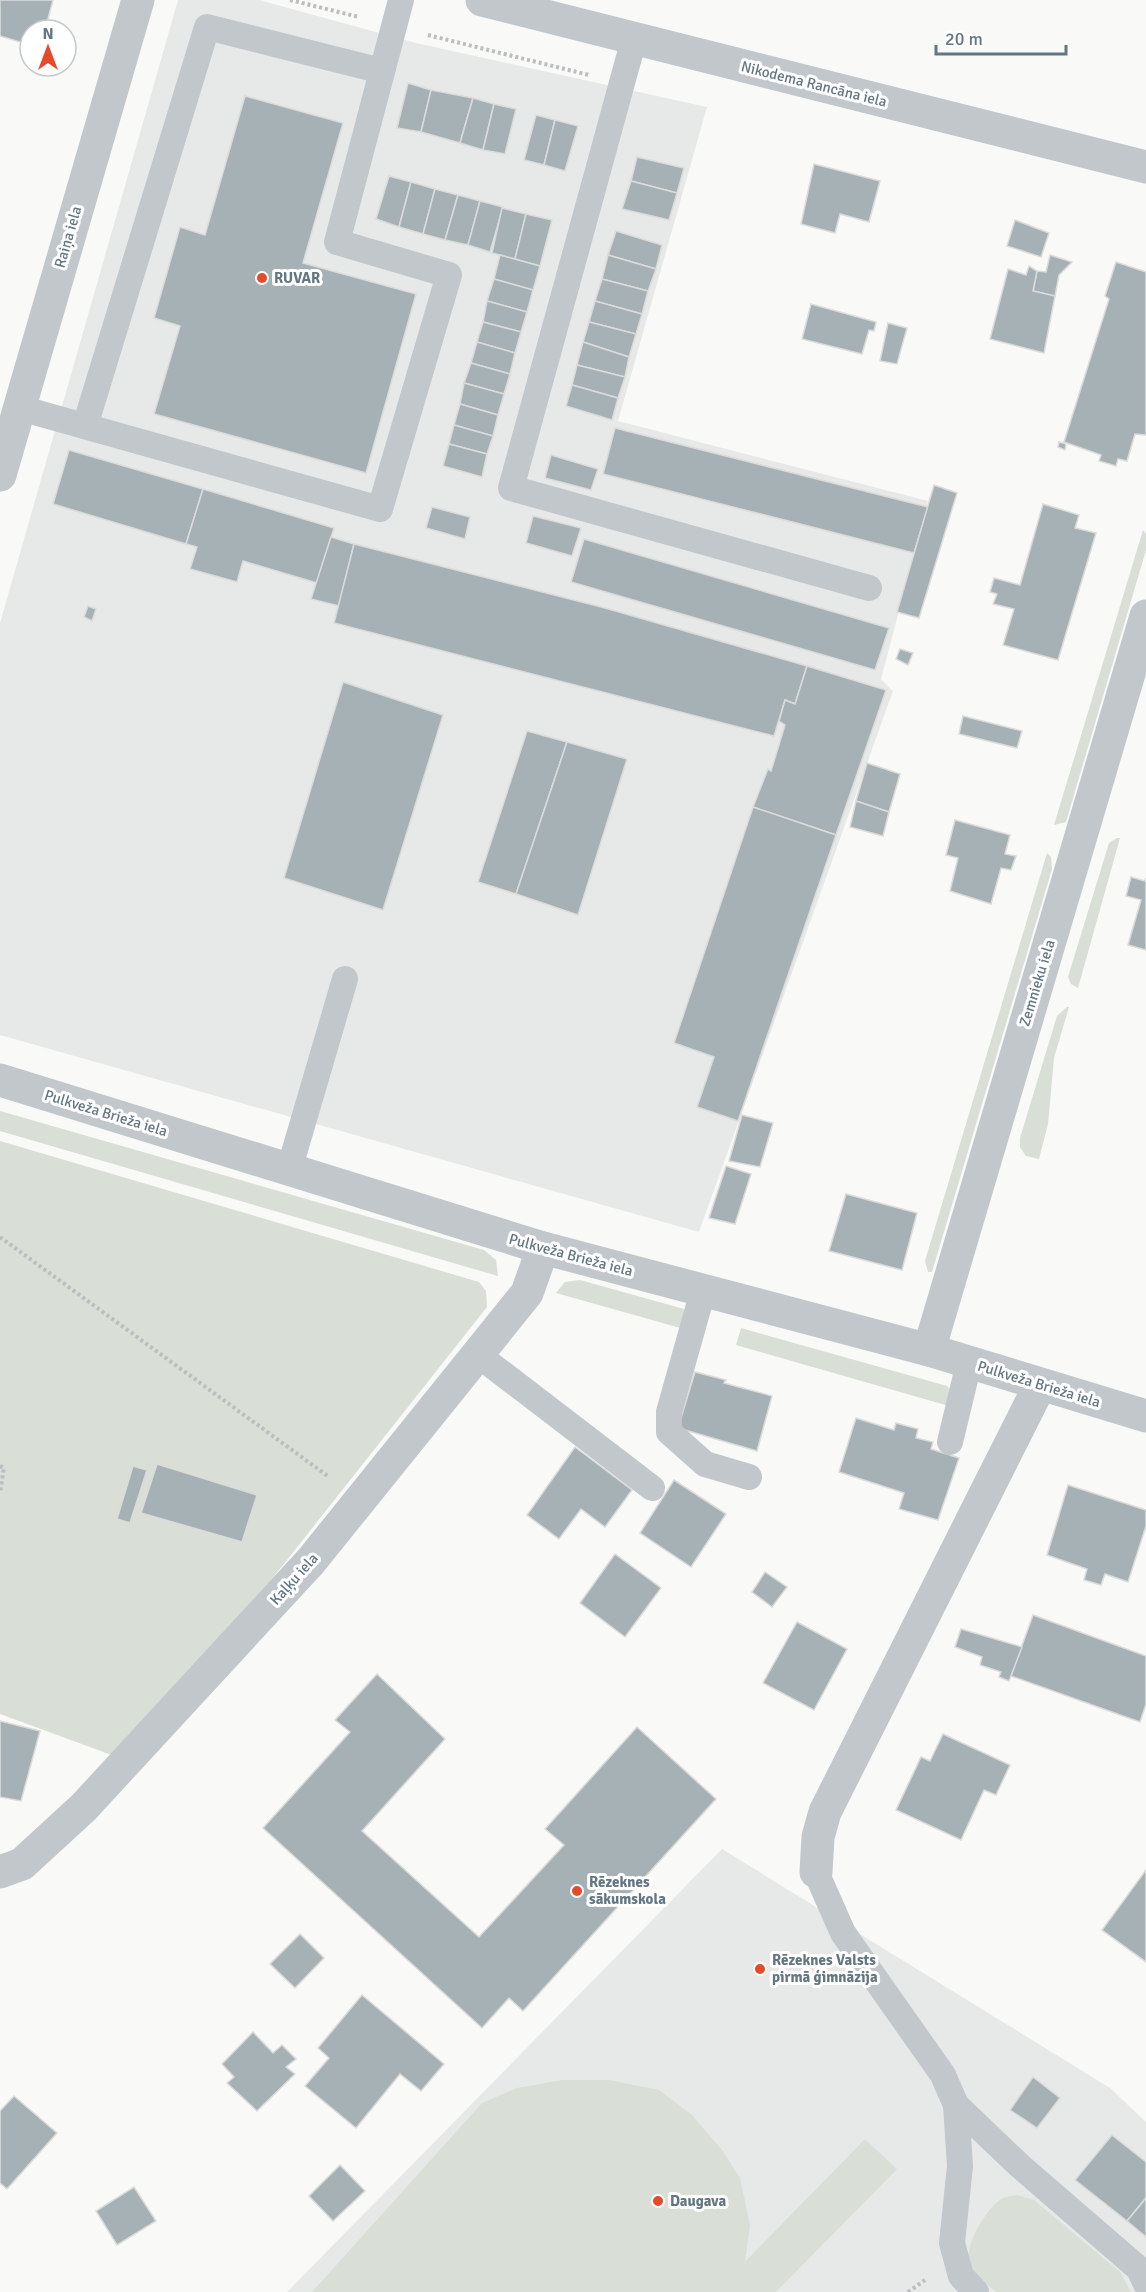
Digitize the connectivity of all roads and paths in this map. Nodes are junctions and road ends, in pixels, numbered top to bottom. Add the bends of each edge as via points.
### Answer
1 (138, 0) edge
2 (290, 0) edge
3 (401, 0) edge
4 (482, 0) edge
5 (394, 26) junction
6 (634, 39) junction
7 (382, 71) junction
8 (622, 83) junction
9 (1146, 167) edge
10 (20, 408) junction
11 (86, 426) junction
12 (0, 475) edge
13 (868, 588) dead end
14 (1146, 616) edge
15 (345, 979) dead end
16 (0, 1080) edge
17 (289, 1170) junction
18 (0, 1237) edge
19 (543, 1248) junction
20 (704, 1290) junction
21 (929, 1350) junction
22 (477, 1354) junction
23 (969, 1363) junction
24 (1041, 1385) junction
25 (1146, 1416) edge
26 (951, 1442) dead end
27 (0, 1466) edge
28 (749, 1477) dead end
29 (652, 1488) dead end
30 (0, 1493) edge
31 (360, 1500) junction
32 (0, 1872) edge
33 (816, 1872) joint
34 (956, 2105) junction
35 (1146, 2284) edge
36 (976, 2292) edge

1 - 10 street, Raiņa iela
2 - 5 path
3 - 5 lane
4 - 6 street, Nikodema Rancāna iela
5 - 7 lane
5 - 8 path
6 - 8 lane
6 - 9 street, Nikodema Rancāna iela
7 - 11 lane via 207,27
7 - 11 lane via 336,242 449,275 380,509
8 - 13 lane via 511,488
10 - 11 lane
10 - 12 street, Raiņa iela
14 - 21 street, Zemnieku iela
15 - 17 lane
16 - 17 street, Pulkveža Brieža iela
17 - 19 street, Pulkveža Brieža iela
18 - 31 path
19 - 20 street, Pulkveža Brieža iela
19 - 22 street, Kaļķu iela via 527,1293
20 - 21 street, Pulkveža Brieža iela
20 - 28 lane via 669,1412 669,1432 705,1464
21 - 23 street, Pulkveža Brieža iela
22 - 29 lane
22 - 31 street, Kaļķu iela
23 - 24 street, Pulkveža Brieža iela
23 - 26 lane
24 - 25 street, Pulkveža Brieža iela
24 - 33 street via 825,1812 818,1837
27 - 30 path via 4,1468
31 - 32 street, Kaļķu iela via 312,1561 84,1807 22,1864
33 - 34 lane via 843,1933 943,2075
34 - 35 lane via 1139,2269
34 - 36 lane via 960,2166 952,2243 961,2276

